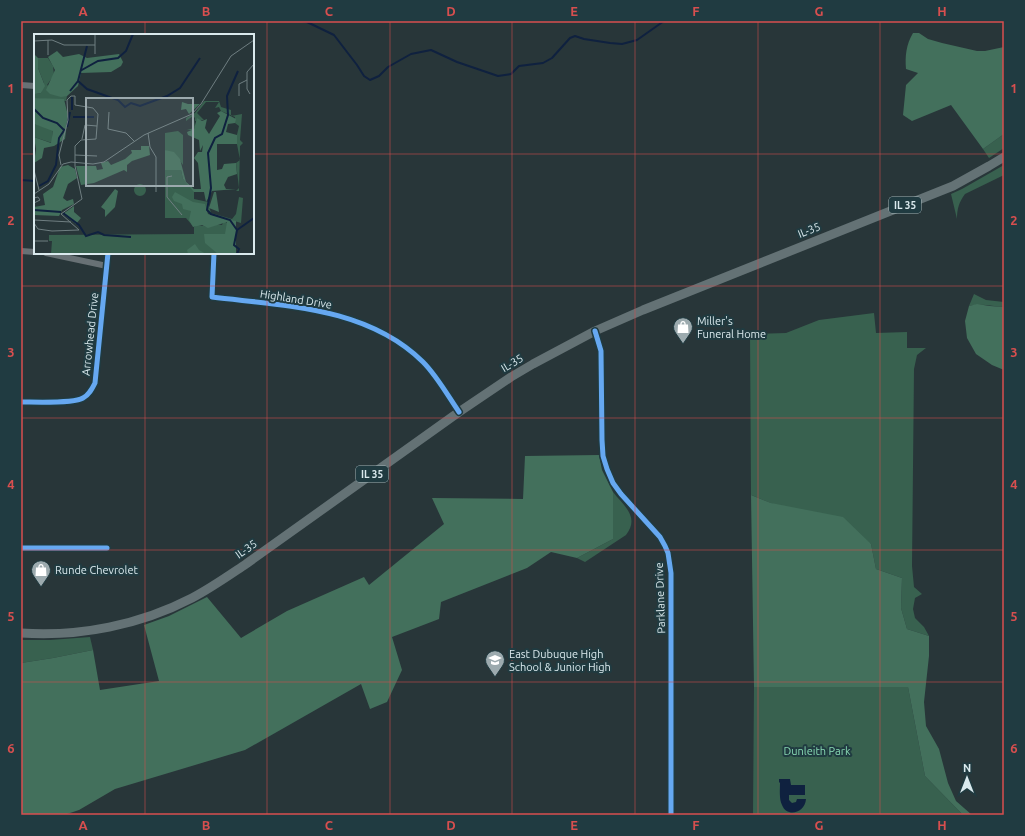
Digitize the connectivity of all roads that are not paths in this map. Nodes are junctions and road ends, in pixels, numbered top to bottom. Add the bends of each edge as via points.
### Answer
1 (21, 85) edge
2 (34, 86) edge
3 (1004, 157) edge
4 (21, 251) edge
5 (34, 252) edge
6 (51, 254) edge
7 (108, 254) edge
8 (214, 254) edge
9 (107, 266) junction
10 (595, 331) junction
11 (21, 402) edge
12 (459, 412) junction
13 (21, 548) edge
14 (106, 548) dead end
15 (21, 633) edge
16 (671, 815) edge

1 - 2 street
3 - 10 main road, IL-35 / IL 35 via 953,186
4 - 5 street
6 - 9 street
7 - 9 street, Arrowhead Drive
8 - 12 street, Highland Drive via 212,297 323,312 383,333 425,364
9 - 11 street, Arrowhead Drive via 95,383 92,389 76,401
10 - 12 main road, IL-35 / IL 35 via 528,368
10 - 16 street, Parklane Drive via 601,351 602,440 607,469 612,483 660,538 668,553 671,574
12 - 15 main road, IL-35 / IL 35 via 246,564 193,598 152,616 93,630 62,634
13 - 14 street

